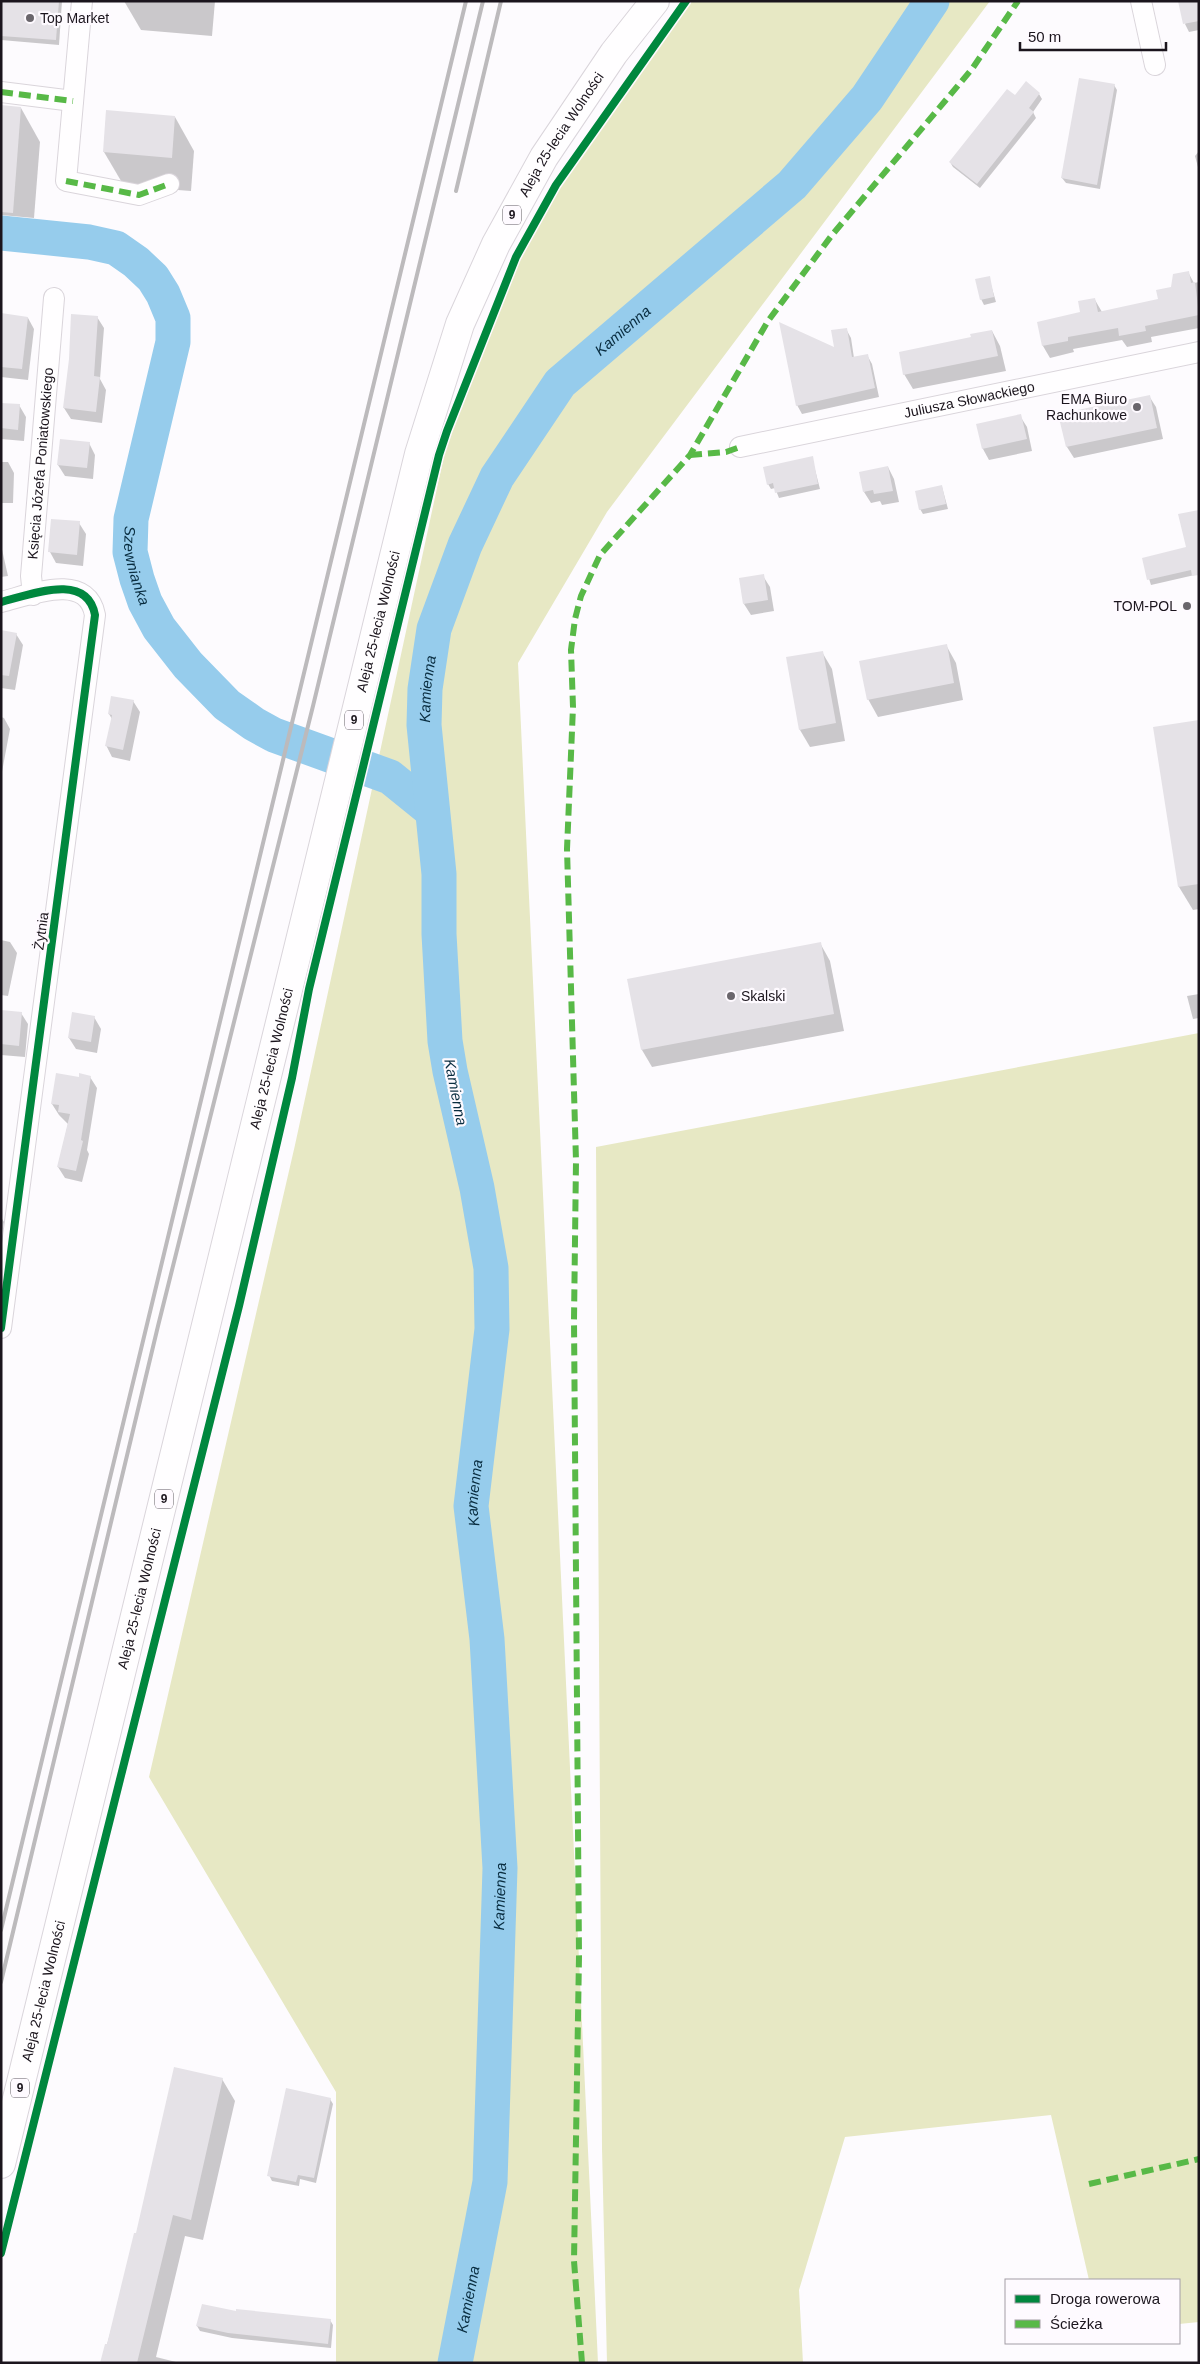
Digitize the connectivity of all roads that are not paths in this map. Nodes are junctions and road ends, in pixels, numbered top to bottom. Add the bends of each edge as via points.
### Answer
1 (82, 1) edge
2 (655, 1) edge
3 (1142, 1) edge
4 (1155, 65) dead end
5 (1, 92) edge
6 (74, 101) junction
7 (169, 184) dead end
8 (54, 298) dead end
9 (1199, 352) edge
10 (740, 447) dead end
11 (33, 595) junction
12 (1, 602) edge
13 (1, 1328) edge
14 (1, 2164) edge

1 - 6 street
2 - 14 main road, Aleja 25-lecia Wolności / 9 via 614,53 544,158 496,244 460,324 419,454
3 - 4 street
5 - 6 street
6 - 7 street via 66,182 139,195
8 - 11 street, Księcia Józefa Poniatowskiego via 31,576
9 - 10 street, Juliusza Słowackiego
11 - 12 street
11 - 13 street, Żytnia via 61,589 80,592 94,607 95,623

